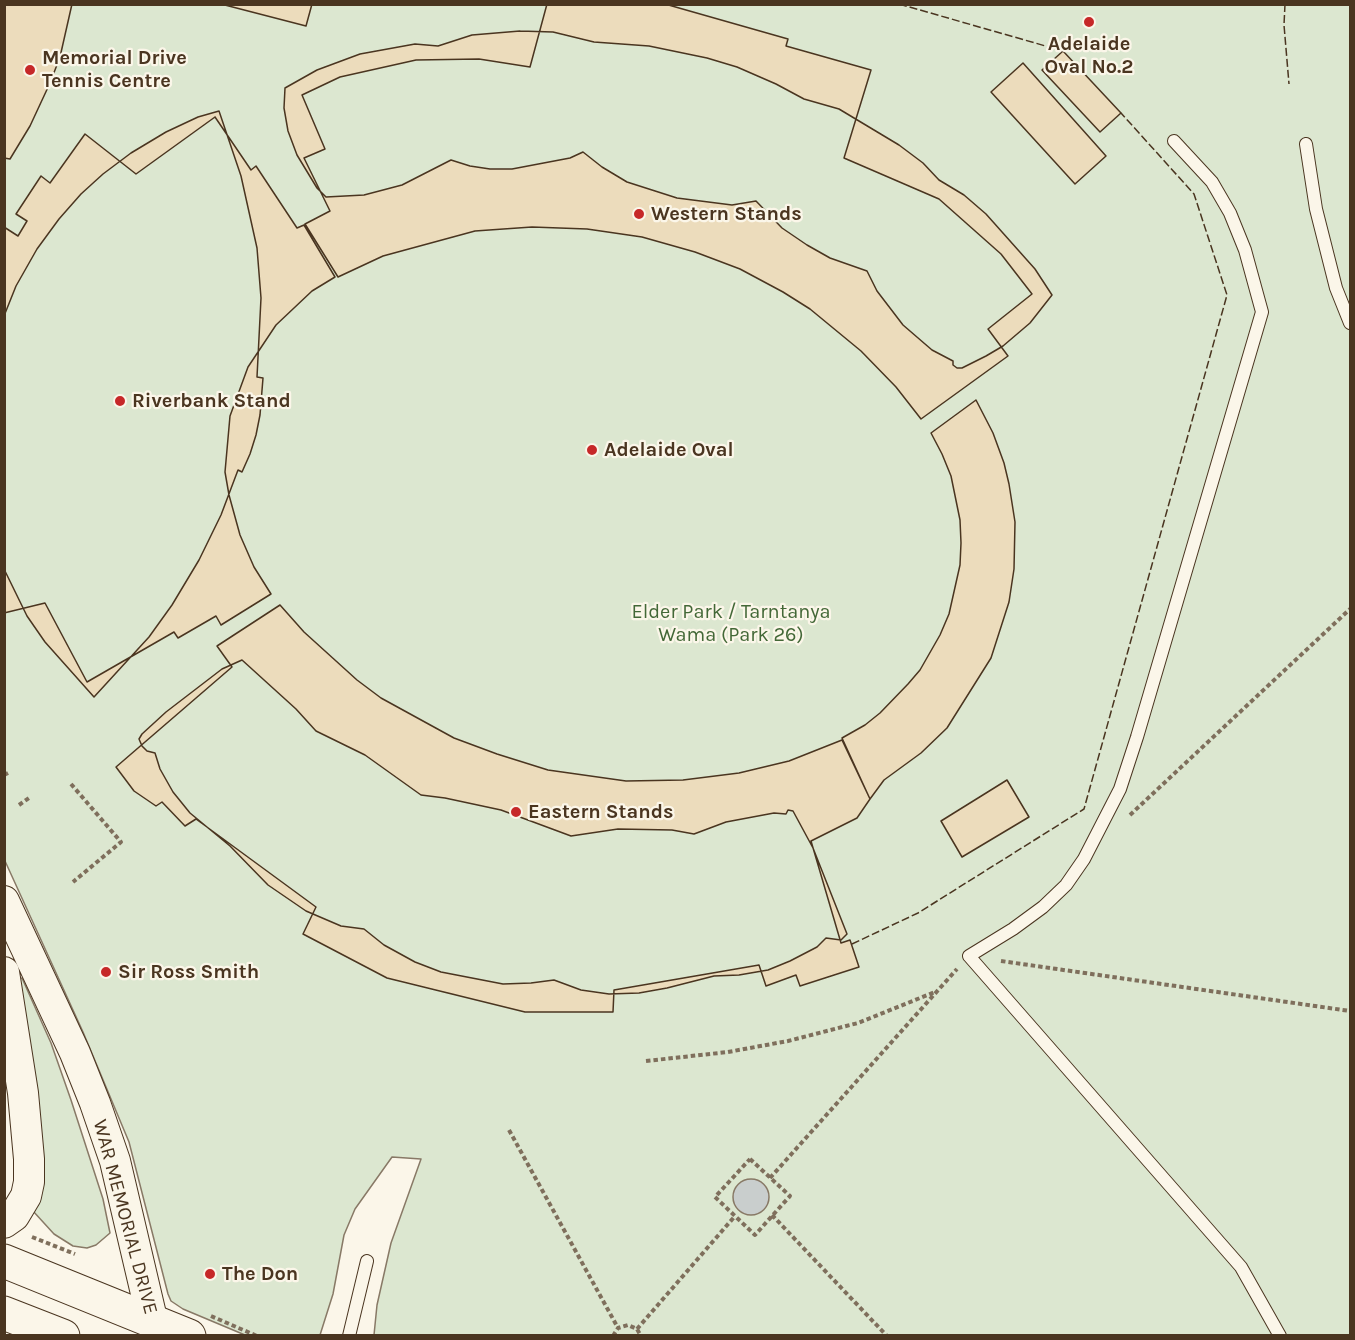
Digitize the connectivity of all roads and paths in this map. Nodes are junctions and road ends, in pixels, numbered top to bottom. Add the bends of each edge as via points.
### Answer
1 (1174, 141) dead end
2 (1306, 144) dead end
3 (1350, 323) edge
4 (1350, 609) edge
5 (10, 772) dead end
6 (4, 775) edge
7 (71, 784) dead end
8 (29, 798) dead end
9 (19, 805) dead end
10 (1130, 816) dead end
11 (74, 882) dead end
12 (4, 901) edge
13 (969, 956) junction
14 (4, 972) edge
15 (938, 991) junction
16 (1350, 1011) edge
17 (646, 1061) dead end
18 (508, 1130) dead end
19 (770, 1178) junction
20 (772, 1215) junction
21 (735, 1216) junction
22 (17, 1230) edge
23 (81, 1257) dead end
24 (4, 1261) edge
25 (367, 1261) dead end
26 (4, 1313) edge
27 (198, 1325) edge
28 (154, 1328) edge
29 (618, 1328) junction
30 (637, 1329) junction
31 (63, 1335) edge
32 (257, 1335) edge
33 (349, 1335) edge
34 (613, 1335) edge
35 (641, 1335) edge
36 (887, 1335) edge
37 (1280, 1335) edge

1 - 13 lane via 1212,182 1230,213 1245,249 1262,312 1120,789 1066,885 1028,918
2 - 3 lane via 1316,209 1336,288
4 - 10 path
5 - 6 path
7 - 11 path via 122,842
8 - 9 path
12 - 28 street, WAR MEMORIAL DRIVE via 95,1103 115,1161
13 - 15 path
13 - 16 path
13 - 37 lane via 1241,1268
14 - 22 street via 29,1159 26,1196 14,1216
15 - 17 path via 858,1023 788,1041
15 - 19 path
18 - 29 path
19 - 20 path via 790,1196
19 - 21 path via 750,1159 742,1167 715,1197
20 - 21 path via 755,1235
20 - 36 path
21 - 30 path
22 - 23 path
24 - 28 main road
25 - 33 lane
26 - 31 main road
27 - 28 main road
27 - 32 path
29 - 30 path via 628,1325
29 - 34 path
30 - 35 path

